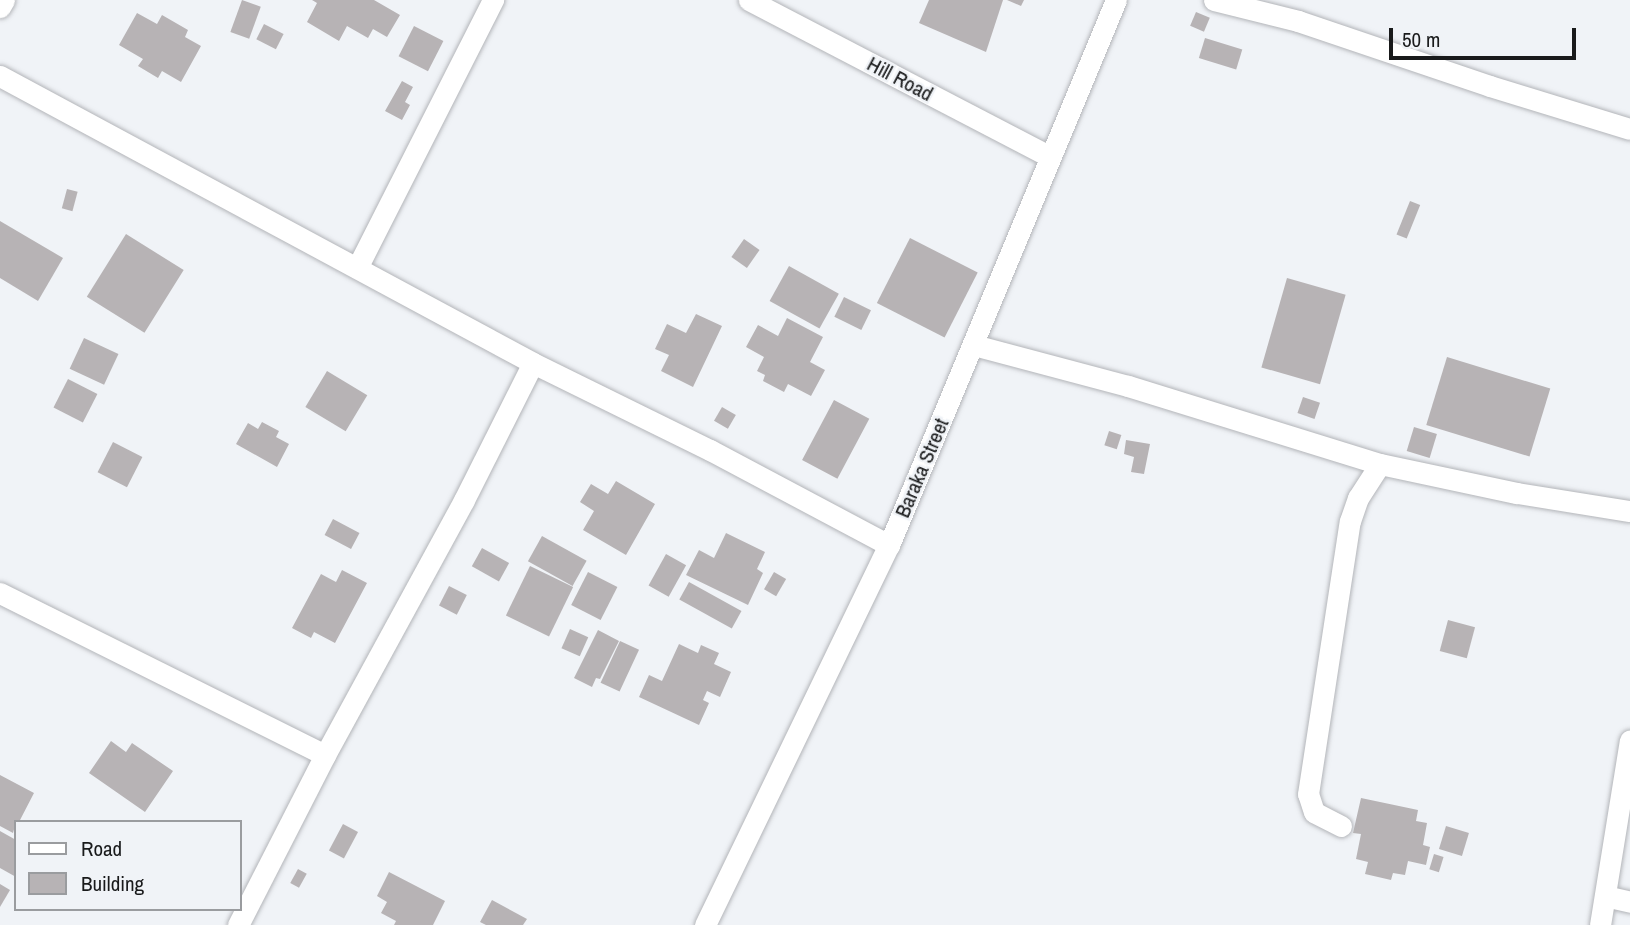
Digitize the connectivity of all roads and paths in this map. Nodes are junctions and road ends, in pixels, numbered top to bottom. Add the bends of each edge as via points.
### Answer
1 (4, 0) edge
2 (493, 0) edge
3 (749, 0) edge
4 (1116, 0) edge
5 (1214, 0) edge
6 (0, 7) edge
7 (0, 76) edge
8 (1630, 129) edge
9 (1050, 157) junction
10 (358, 268) junction
11 (974, 345) junction
12 (533, 363) junction
13 (1380, 464) junction
14 (1630, 511) edge
15 (889, 545) junction
16 (0, 593) edge
17 (1630, 740) edge
18 (325, 755) junction
19 (1341, 826) dead end
20 (1605, 897) junction
21 (1630, 902) edge
22 (237, 925) edge
23 (705, 925) edge
24 (1600, 925) edge

1 - 6 street
2 - 10 street
3 - 9 street, Hill Road
4 - 9 street, Baraka Street
5 - 8 street via 1298,21
7 - 10 street
9 - 11 street, Baraka Street
10 - 12 street
11 - 13 street via 1129,386
11 - 15 street, Baraka Street
12 - 15 street
12 - 18 street
13 - 14 street
13 - 19 street via 1358,498 1350,522 1308,794 1314,812
15 - 23 street, Baraka Street
16 - 18 street
17 - 20 street
18 - 22 street
20 - 21 street
20 - 24 street

